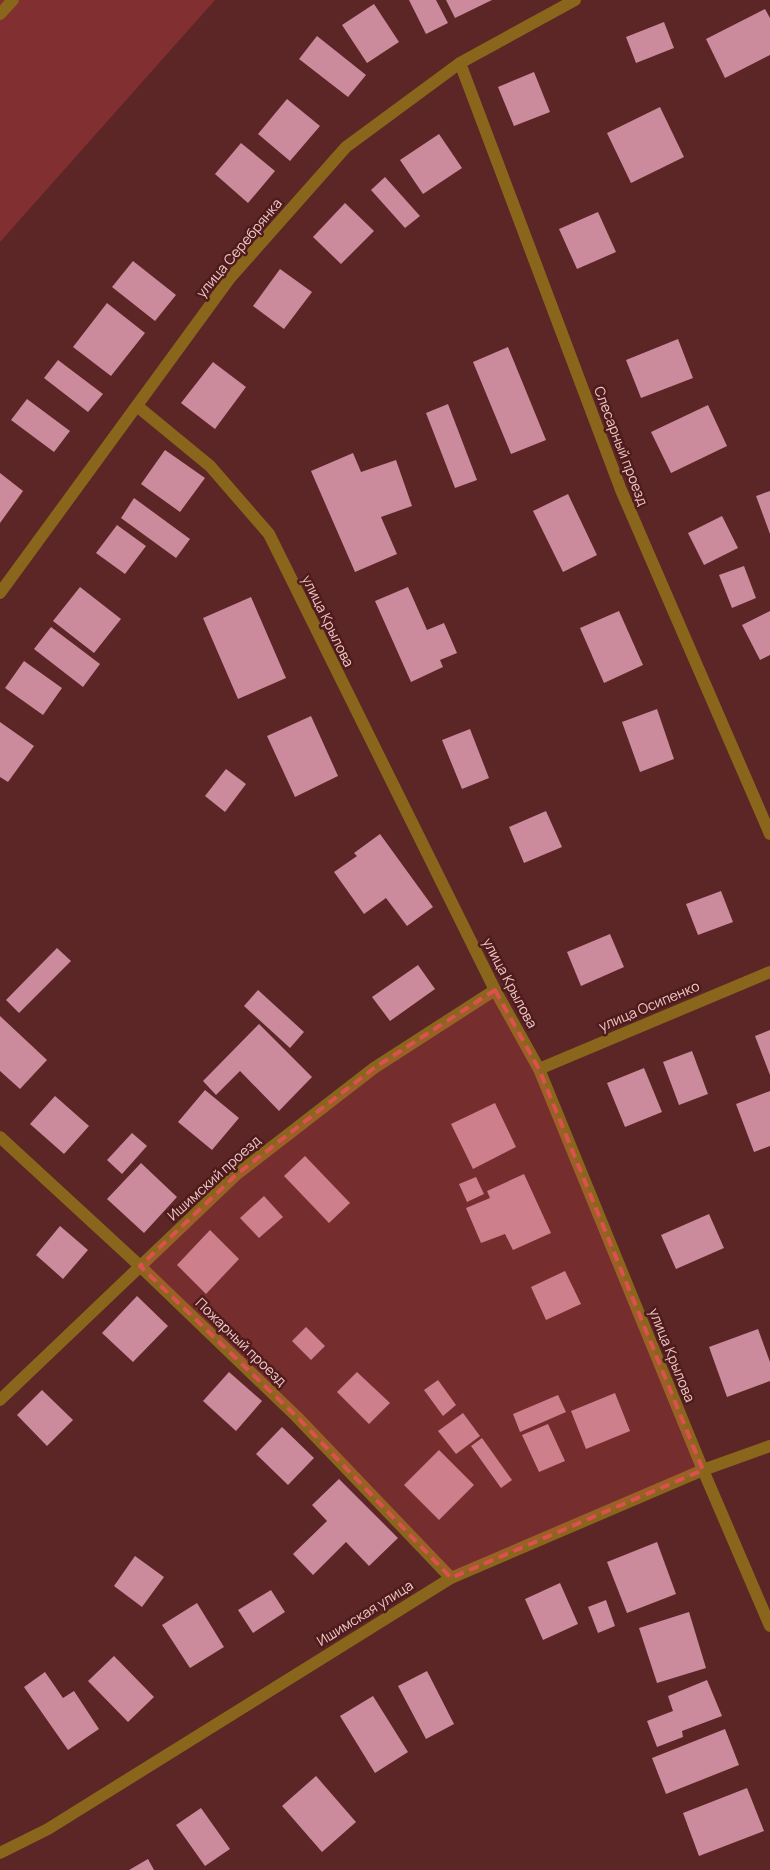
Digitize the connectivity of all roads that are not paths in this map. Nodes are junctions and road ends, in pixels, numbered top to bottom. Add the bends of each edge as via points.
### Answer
1 (13, 0) edge
2 (575, 0) edge
3 (0, 14) edge
4 (460, 63) junction
5 (137, 406) junction
6 (0, 593) edge
7 (770, 834) edge
8 (770, 972) edge
9 (495, 990) junction
10 (539, 1069) junction
11 (0, 1137) edge
12 (140, 1266) junction
13 (0, 1400) edge
14 (770, 1446) edge
15 (704, 1470) junction
16 (450, 1578) junction
17 (770, 1626) edge
18 (0, 1853) edge

1 - 3 street
2 - 4 street, улица Серебрянка
4 - 5 street, улица Серебрянка via 346,147 230,278
4 - 7 street, Слесарный проезд via 621,490
5 - 6 street, улица Серебрянка
5 - 9 street, улица Крылова via 210,466 268,534
8 - 10 street, улица Осипенко
9 - 10 street, улица Крылова
9 - 12 street, Ишимский проезд via 374,1068 260,1156
10 - 15 street, улица Крылова
11 - 12 street, Пожарный проезд
12 - 13 street, Ишимский проезд
12 - 16 street, Пожарный проезд via 297,1417
14 - 15 street, Ишимская улица
15 - 16 street, Ишимская улица
15 - 17 street, улица Крылова
16 - 18 street, Ишимская улица via 48,1829

